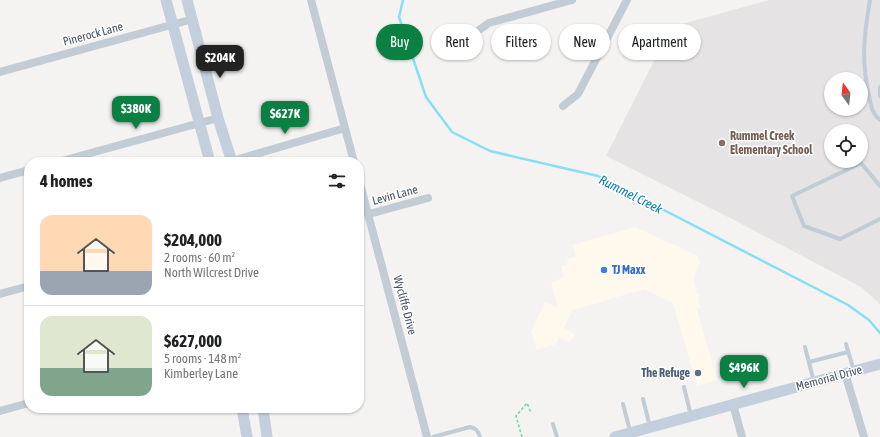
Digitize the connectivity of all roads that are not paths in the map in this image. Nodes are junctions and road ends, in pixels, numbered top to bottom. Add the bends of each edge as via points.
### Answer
1 (166, 0) edge
2 (187, 0) edge
3 (311, 0) edge
4 (572, 0) edge
5 (627, 0) edge
6 (870, 0) edge
7 (193, 19) junction
8 (173, 25) junction
9 (483, 27) edge
10 (0, 72) edge
11 (880, 88) edge
12 (880, 96) edge
13 (563, 106) dead end
14 (218, 118) junction
15 (880, 120) edge
16 (200, 123) junction
17 (345, 128) junction
18 (76, 157) edge
19 (209, 157) edge
20 (231, 157) edge
21 (246, 157) edge
22 (353, 157) edge
23 (24, 171) edge
24 (0, 178) edge
25 (880, 186) edge
26 (364, 197) edge
27 (428, 198) dead end
28 (369, 214) junction
29 (880, 219) edge
30 (24, 287) edge
31 (0, 294) edge
32 (846, 344) dead end
33 (805, 347) dead end
34 (848, 352) junction
35 (809, 362) junction
36 (879, 364) edge
37 (850, 372) junction
38 (814, 382) junction
39 (684, 387) dead end
40 (643, 399) dead end
41 (24, 404) edge
42 (623, 404) dead end
43 (733, 404) junction
44 (0, 411) edge
45 (243, 413) edge
46 (264, 413) edge
47 (691, 416) junction
48 (553, 424) dead end
49 (650, 427) junction
50 (631, 433) junction
51 (443, 436) edge
52 (247, 437) edge
53 (267, 437) edge
54 (427, 437) edge
55 (433, 437) edge
56 (480, 437) edge
57 (556, 437) edge
58 (615, 437) edge
59 (742, 437) edge
60 (864, 437) edge

1 - 8 main road
2 - 7 main road
3 - 17 street
4 - 9 street via 489,23
5 - 13 street via 578,94
6 - 15 lane via 864,32 864,73 871,107
7 - 8 street, Pinerock Lane
7 - 14 main road
8 - 10 street, Pinerock Lane
8 - 16 main road
11 - 12 lane
14 - 16 street
14 - 20 main road
16 - 18 street
16 - 19 main road
17 - 21 street
17 - 22 street
23 - 24 street
25 - 29 lane via 861,163 792,196 804,226 840,239
26 - 28 street, Wycliffe Drive
27 - 28 street, Levin Lane
28 - 54 street, Wycliffe Drive
30 - 31 street
32 - 34 lane
33 - 35 lane
34 - 35 lane
34 - 37 lane
35 - 38 lane
36 - 37 main road, Memorial Drive
37 - 38 main road, Memorial Drive
37 - 60 street
38 - 43 main road, Memorial Drive
39 - 47 lane
40 - 49 lane
41 - 44 street
42 - 50 lane
43 - 47 main road, Memorial Drive
43 - 59 street
45 - 52 main road
46 - 53 main road
47 - 49 main road, Memorial Drive
48 - 57 lane
49 - 50 main road, Memorial Drive
50 - 58 main road, Memorial Drive
51 - 55 lane
51 - 56 lane via 470,427 474,428

